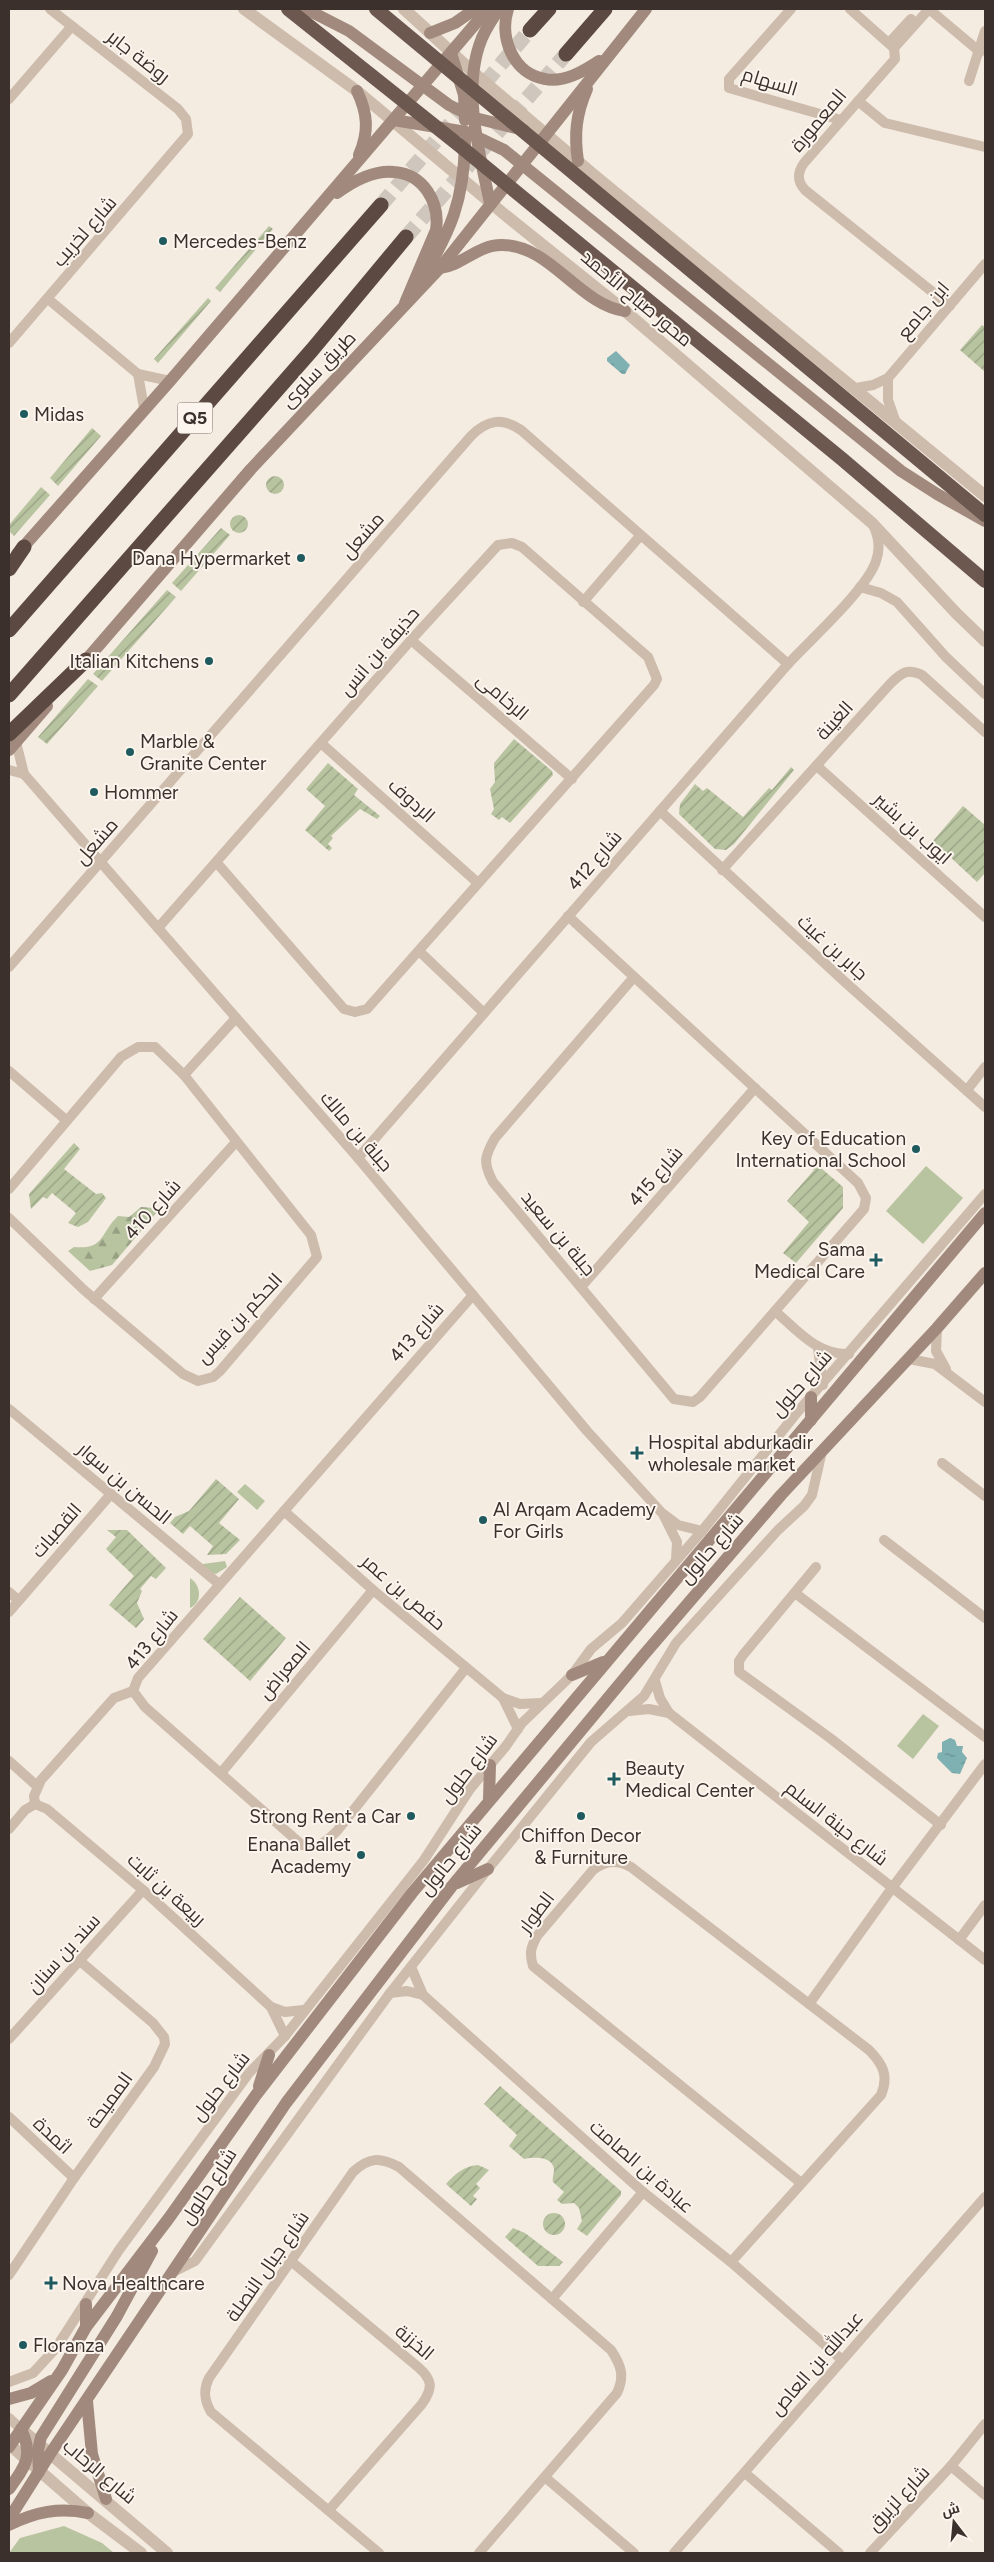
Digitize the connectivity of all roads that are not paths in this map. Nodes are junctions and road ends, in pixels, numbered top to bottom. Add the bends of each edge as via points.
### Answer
1 (50, 9) edge
2 (244, 9) edge
3 (288, 9) edge
4 (306, 9) edge
5 (376, 9) edge
6 (404, 9) edge
7 (475, 9) edge
8 (488, 9) edge
9 (499, 9) edge
10 (508, 9) edge
11 (549, 9) edge
12 (605, 9) edge
13 (646, 9) edge
14 (791, 9) edge
15 (850, 9) edge
16 (920, 9) edge
17 (929, 9) edge
18 (72, 26) junction
19 (530, 30) tunnel mouth
20 (985, 31) edge
21 (430, 33) junction
22 (891, 45) junction
23 (980, 52) junction
24 (451, 53) junction
25 (566, 54) tunnel mouth
26 (605, 57) junction
27 (474, 73) junction
28 (594, 73) junction
29 (969, 81) dead end
30 (423, 87) junction
31 (357, 91) junction
32 (9, 99) edge
33 (858, 101) junction
34 (470, 115) junction
35 (394, 120) junction
36 (841, 120) junction
37 (466, 132) junction
38 (545, 133) junction
39 (478, 136) junction
40 (185, 140) joint
41 (985, 147) edge
42 (578, 162) junction
43 (522, 163) junction
44 (355, 166) junction
45 (464, 180) junction
46 (490, 203) junction
47 (322, 204) junction
48 (381, 206) tunnel mouth
49 (406, 236) tunnel mouth
50 (985, 264) edge
51 (440, 268) junction
52 (48, 299) junction
53 (950, 306) junction
54 (404, 308) junction
55 (625, 311) junction
56 (9, 343) edge
57 (138, 374) junction
58 (888, 378) junction
59 (170, 380) junction
60 (856, 388) junction
61 (144, 408) junction
62 (894, 420) junction
63 (985, 496) edge
64 (985, 515) edge
65 (985, 521) edge
66 (872, 523) junction
67 (640, 536) junction
68 (24, 547) junction
69 (9, 563) edge
70 (9, 569) edge
71 (985, 581) edge
72 (860, 587) junction
73 (583, 602) junction
74 (9, 630) edge
75 (411, 640) junction
76 (985, 640) edge
77 (86, 660) joint
78 (788, 664) junction
79 (9, 694) edge
80 (985, 694) edge
81 (985, 732) edge
82 (11, 742) edge
83 (322, 744) junction
84 (817, 766) junction
85 (9, 770) edge
86 (24, 774) junction
87 (572, 778) junction
88 (660, 811) junction
89 (100, 862) junction
90 (217, 863) junction
91 (722, 870) junction
92 (478, 883) junction
93 (568, 916) junction
94 (985, 917) edge
95 (158, 928) junction
96 (419, 950) junction
97 (9, 968) edge
98 (634, 976) junction
99 (484, 1013) junction
100 (236, 1018) junction
101 (985, 1068) edge
102 (9, 1071) edge
103 (184, 1074) junction
104 (755, 1088) junction
105 (966, 1090) junction
106 (985, 1106) edge
107 (66, 1120) junction
108 (236, 1142) junction
109 (358, 1158) junction
110 (9, 1189) edge
111 (985, 1194) edge
112 (985, 1213) edge
113 (9, 1218) edge
114 (985, 1273) edge
115 (581, 1287) junction
116 (473, 1295) junction
117 (94, 1299) junction
118 (776, 1312) junction
119 (937, 1328) junction
120 (818, 1348) junction
121 (848, 1354) junction
122 (909, 1359) junction
123 (948, 1372) junction
124 (823, 1385) junction
125 (811, 1397) junction
126 (985, 1402) edge
127 (9, 1409) edge
128 (811, 1420) junction
129 (822, 1449) junction
130 (942, 1463) dead end
131 (112, 1494) junction
132 (985, 1496) edge
133 (284, 1510) junction
134 (662, 1513) junction
135 (702, 1530) junction
136 (884, 1540) dead end
137 (676, 1560) junction
138 (816, 1567) dead end
139 (219, 1584) junction
140 (373, 1590) junction
141 (9, 1592) edge
142 (795, 1594) junction
143 (18, 1600) junction
144 (9, 1612) edge
145 (985, 1618) edge
146 (605, 1661) junction
147 (466, 1668) junction
148 (572, 1675) junction
149 (655, 1681) junction
150 (133, 1691) junction
151 (503, 1698) junction
152 (541, 1703) junction
153 (628, 1711) junction
154 (669, 1713) junction
155 (518, 1729) junction
156 (985, 1737) edge
157 (9, 1761) edge
158 (985, 1764) edge
159 (490, 1765) junction
160 (222, 1772) junction
161 (37, 1786) junction
162 (489, 1799) junction
163 (35, 1804) junction
164 (941, 1825) junction
165 (9, 1828) edge
166 (488, 1869) junction
167 (452, 1886) junction
168 (892, 1888) junction
169 (143, 1890) junction
170 (985, 1905) edge
171 (959, 1940) junction
172 (985, 1960) edge
173 (80, 1961) junction
174 (411, 1967) junction
175 (390, 1992) junction
176 (423, 1995) junction
177 (809, 2004) junction
178 (271, 2007) junction
179 (304, 2010) junction
180 (285, 2036) junction
181 (9, 2039) edge
182 (269, 2056) junction
183 (256, 2095) junction
184 (9, 2117) edge
185 (74, 2178) junction
186 (801, 2183) junction
187 (643, 2192) junction
188 (985, 2197) edge
189 (169, 2218) junction
190 (292, 2262) junction
191 (731, 2262) junction
192 (173, 2272) junction
193 (9, 2275) edge
194 (552, 2299) junction
195 (86, 2304) junction
196 (86, 2327) junction
197 (841, 2360) junction
198 (62, 2370) junction
199 (9, 2382) edge
200 (9, 2399) edge
201 (87, 2401) junction
202 (9, 2418) edge
203 (985, 2424) edge
204 (21, 2429) junction
205 (9, 2445) edge
206 (39, 2445) junction
207 (50, 2454) junction
208 (27, 2461) junction
209 (951, 2466) junction
210 (39, 2472) junction
211 (744, 2473) junction
212 (546, 2478) junction
213 (9, 2489) edge
214 (985, 2496) edge
215 (106, 2499) junction
216 (329, 2510) junction
217 (88, 2513) junction
218 (9, 2519) edge
219 (9, 2525) edge
220 (141, 2553) edge
221 (167, 2553) edge
222 (379, 2553) edge
223 (480, 2553) edge
224 (634, 2553) edge
225 (674, 2553) edge
226 (839, 2553) edge
227 (870, 2553) edge

1 - 18 street, روضة جابر
2 - 31 street, محور صباح الأحمد
3 - 71 highway, محور صباح الأحمد via 468,152 842,459
4 - 30 main road via 349,31
5 - 64 highway
6 - 21 street
7 - 21 main road via 455,23
8 - 24 main road
9 - 27 main road via 483,34
10 - 26 main road via 505,22 507,44 514,58 531,75 546,80 571,76
11 - 19 highway
12 - 25 highway
13 - 26 main road, طريق سلوى
14 - 36 street, السهام via 729,79 729,88
15 - 22 street
16 - 22 street
17 - 22 street
17 - 23 street
18 - 32 street
18 - 40 street, روضة جابر via 178,109 188,125
20 - 23 street
21 - 24 street
22 - 33 street, المعمورة via 895,59
23 - 29 street
24 - 27 street
24 - 30 main road
24 - 34 main road
26 - 28 main road, طريق سلوى
27 - 34 main road
27 - 38 street
28 - 38 main road, طريق سلوى
28 - 42 main road via 577,116
30 - 34 main road
30 - 35 main road
31 - 35 street, محور صباح الأحمد
31 - 44 main road via 366,111 367,126
33 - 36 street, المعمورة
33 - 41 street via 885,122
34 - 37 main road
34 - 38 main road via 507,128
34 - 39 main road
35 - 37 main road
35 - 44 main road
35 - 45 street, محور صباح الأحمد
36 - 53 street, المعمورة via 801,168 801,186
37 - 39 main road
37 - 45 main road
38 - 42 street
38 - 43 main road, طريق سلوى
39 - 43 main road
39 - 46 main road
40 - 52 street, شارع لخريب
42 - 60 street
43 - 46 main road, طريق سلوى
43 - 65 main road via 902,471
44 - 47 main road
45 - 46 street, محور صباح الأحمد
45 - 54 main road via 451,227
46 - 51 main road, طريق سلوى
46 - 55 street, محور صباح الأحمد
47 - 54 main road via 344,188 381,172 407,175 428,192 438,218 436,230 413,279
47 - 59 main road
48 - 74 highway, Q5
49 - 79 highway, طريق سلوى / Q5 via 312,350
50 - 53 street, ابن جامع
51 - 54 main road, طريق سلوى
51 - 55 main road via 486,248 513,246 540,258 604,305
52 - 56 street, شارع لخريب
52 - 57 street
53 - 58 street, ابن جامع
54 - 77 main road, طريق سلوى via 251,469
55 - 66 street, محور صباح الأحمد
57 - 59 street
57 - 61 street
58 - 60 street, ابن جامع
58 - 62 street via 888,400
59 - 61 main road
60 - 62 street
61 - 68 main road
62 - 63 street
66 - 72 street, شارع 412 via 878,541 877,559
66 - 76 street, محور صباح الأحمد
67 - 73 street
67 - 78 street, مشعل
67 - 89 street, مشعل via 521,430 508,423 492,421 484,424
68 - 69 main road
68 - 70 highway
72 - 78 street, شارع 412
72 - 80 street via 897,602 945,656
73 - 75 street, حذيفة بن انس via 522,547 503,544 491,550
73 - 87 street, حذيفة بن انس via 648,657 657,679
75 - 83 street, حذيفة بن انس
75 - 87 street, الرخامى
77 - 82 highway
78 - 88 street, شارع 412
81 - 84 street, الغينة via 922,675 909,670 890,684
82 - 86 street, جبلة بن مالك
83 - 90 street, حذيفة بن انس
83 - 92 street, الردوف
84 - 91 street, الغينة
84 - 94 street, ايوب بن بشير
85 - 86 street
86 - 89 street, جبلة بن مالك
87 - 92 street, حذيفة بن انس
88 - 91 street, جابر بن غيث
88 - 93 street, شارع 412
89 - 95 street, جبلة بن مالك
89 - 97 street, مشعل
90 - 95 street, حذيفة بن انس
90 - 96 street, حذيفة بن انس via 344,1009 355,1012 367,1009
91 - 105 street, جابر بن غيث
92 - 96 street, حذيفة بن انس
93 - 98 street, جبلة بن سعيد
93 - 99 street, شارع 412
95 - 100 street, جبلة بن مالك
96 - 99 street
98 - 104 street, جبلة بن سعيد
98 - 115 street, جبلة بن سعيد via 495,1138 486,1154 486,1169 493,1182
99 - 109 street, شارع 412
100 - 103 street
100 - 109 street, جبلة بن مالك
101 - 105 street
102 - 107 street
103 - 107 street, الحكم بن قيس via 155,1047 138,1047 121,1057
103 - 108 street, الحكم بن قيس
104 - 115 street, شارع 415
104 - 118 street, جبلة بن سعيد via 858,1183 866,1198 864,1209
105 - 106 street, جابر بن غيث
107 - 110 street, الحكم بن قيس
108 - 117 street, شارع 410
108 - 117 street, الحكم بن قيس via 311,1235 317,1257 220,1371 205,1380 191,1380
109 - 116 street, جبلة بن مالك
111 - 121 street, شارع حلول
112 - 128 main road, شارع حالول
113 - 117 street, الحكم بن قيس
114 - 119 main road, شارع حالول
115 - 118 street, جبلة بن سعيد via 674,1399 685,1402 693,1402 700,1397
116 - 133 street, شارع 413
116 - 134 street, جبلة بن مالك via 587,1431
118 - 120 street
119 - 122 main road, شارع حالول
119 - 123 street via 936,1351
120 - 121 street via 831,1354
120 - 124 street
121 - 124 street, شارع حلول
122 - 123 street via 925,1361
122 - 129 main road, شارع حالول
123 - 126 street
124 - 125 street, شارع حلول
125 - 128 main road
125 - 135 street, شارع حلول
127 - 131 street, الحسن بن سوار
128 - 146 main road, شارع حالول
129 - 149 street via 814,1489 804,1506 676,1642
129 - 167 main road, شارع حالول via 642,1656
130 - 132 street
131 - 139 street, الحسن بن سوار
131 - 143 street, القصبات
133 - 139 street, شارع 413
133 - 140 street, حفص بن عمر
134 - 135 street, جبلة بن مالك via 678,1525
134 - 137 street, جبلة بن مالك via 677,1542
135 - 137 street, شارع حلول
136 - 145 street
137 - 148 street, شارع حلول via 622,1623 591,1649
138 - 142 street
139 - 150 street, شارع 413 via 138,1678
140 - 147 street, حفص بن عمر
140 - 160 street, المعراض
141 - 143 street
142 - 156 street
142 - 164 street via 743,1655 739,1661 739,1672
143 - 144 street, القصبات
146 - 148 main road
146 - 162 main road, شارع حالول
147 - 151 street, حفص بن عمر
147 - 160 street, شارع 413 via 337,1830 322,1844 302,1845
148 - 152 street, شارع حلول
149 - 153 street
149 - 154 street, شارع حينة السلم
150 - 160 street, شارع 413 via 145,1707
150 - 161 street via 114,1698
151 - 152 street, حفص بن عمر via 520,1704
151 - 155 street, حفص بن عمر
152 - 155 street, شارع حلول
153 - 154 street, شارع حينة السلم via 649,1709
153 - 166 street via 591,1742
154 - 168 street, شارع حينة السلم
155 - 159 street, شارع حلول
157 - 161 street
158 - 164 street
159 - 162 main road
159 - 179 street, شارع حلول via 424,1860
161 - 163 street
162 - 183 main road, شارع حالول
163 - 165 street
163 - 169 street, ربيعة بن ثابت via 47,1809
164 - 168 street
166 - 167 main road
166 - 174 street
167 - 192 main road, شارع حالول via 286,2103
168 - 171 street, شارع حينة السلم
168 - 177 street
169 - 173 street, سند بن سنان
169 - 178 street, ربيعة بن ثابت
170 - 171 street
171 - 172 street, شارع حينة السلم
173 - 181 street, سند بن سنان
173 - 185 street, المميحة via 153,2023 164,2036 165,2044 154,2067
174 - 175 street
174 - 176 street, عبادة بن الصامت
175 - 176 street via 407,1991
175 - 192 street via 195,2261
176 - 187 street, عبادة بن الصامت
177 - 186 street, الطوار via 880,2060 886,2084 881,2095
177 - 186 street, الطوار via 632,1867 621,1862 611,1861 593,1870 531,1946 533,1966 540,1974
178 - 179 street via 285,2012
178 - 180 street, ربيعة بن ثابت
179 - 180 street, شارع حلول
180 - 182 street, شارع حلول
182 - 183 main road
182 - 195 street, شارع حلول via 257,2063 119,2250
183 - 189 main road, شارع حالول
184 - 185 street, اثمدة
185 - 193 street, المميحة
186 - 191 street, الطوار
187 - 191 street, عبادة بن الصامت
187 - 194 street
188 - 197 street, عبدالله بن العاص
189 - 196 main road, شارع حالول
189 - 206 main road via 117,2316 46,2428
190 - 194 street, شارع جبال النصلة via 353,2172 374,2158 387,2160 399,2167
190 - 216 street, شارع جبال النصلة via 209,2378 204,2396 211,2412
190 - 216 street, الخزنة via 418,2367 432,2383 422,2404
191 - 197 street, عبادة بن الصامت
192 - 201 main road, شارع حالول
194 - 212 street, شارع جبال النصلة via 611,2350 622,2372 622,2383
195 - 196 main road
195 - 199 street, شارع حلول via 44,2363 33,2373
196 - 198 main road, شارع حالول
197 - 211 street, عبدالله بن العاص
198 - 200 main road via 41,2388
198 - 204 main road, شارع حالول
201 - 207 main road, شارع حالول
201 - 215 main road via 92,2454
202 - 204 street, شارع الرحاب
203 - 209 street, شارع لزيرق
204 - 205 main road, شارع حالول
204 - 206 street, شارع الرحاب
204 - 208 main road via 28,2448
205 - 208 street, شارع الرحاب
206 - 207 street, شارع الرحاب
206 - 210 main road
207 - 210 main road, شارع حالول
207 - 215 street, شارع الرحاب
208 - 210 street, شارع الرحاب
208 - 213 main road
209 - 214 street, شارع لزيرق
209 - 227 street, شارع لزيرق
210 - 217 street, شارع الرحاب
210 - 218 main road, شارع حالول
211 - 225 street, عبدالله بن العاص
211 - 226 street
212 - 223 street, شارع جبال النصلة
212 - 224 street
215 - 221 street, شارع الرحاب
216 - 222 street, شارع جبال النصلة
217 - 219 main road via 64,2509 48,2511
217 - 220 street, شارع الرحاب

